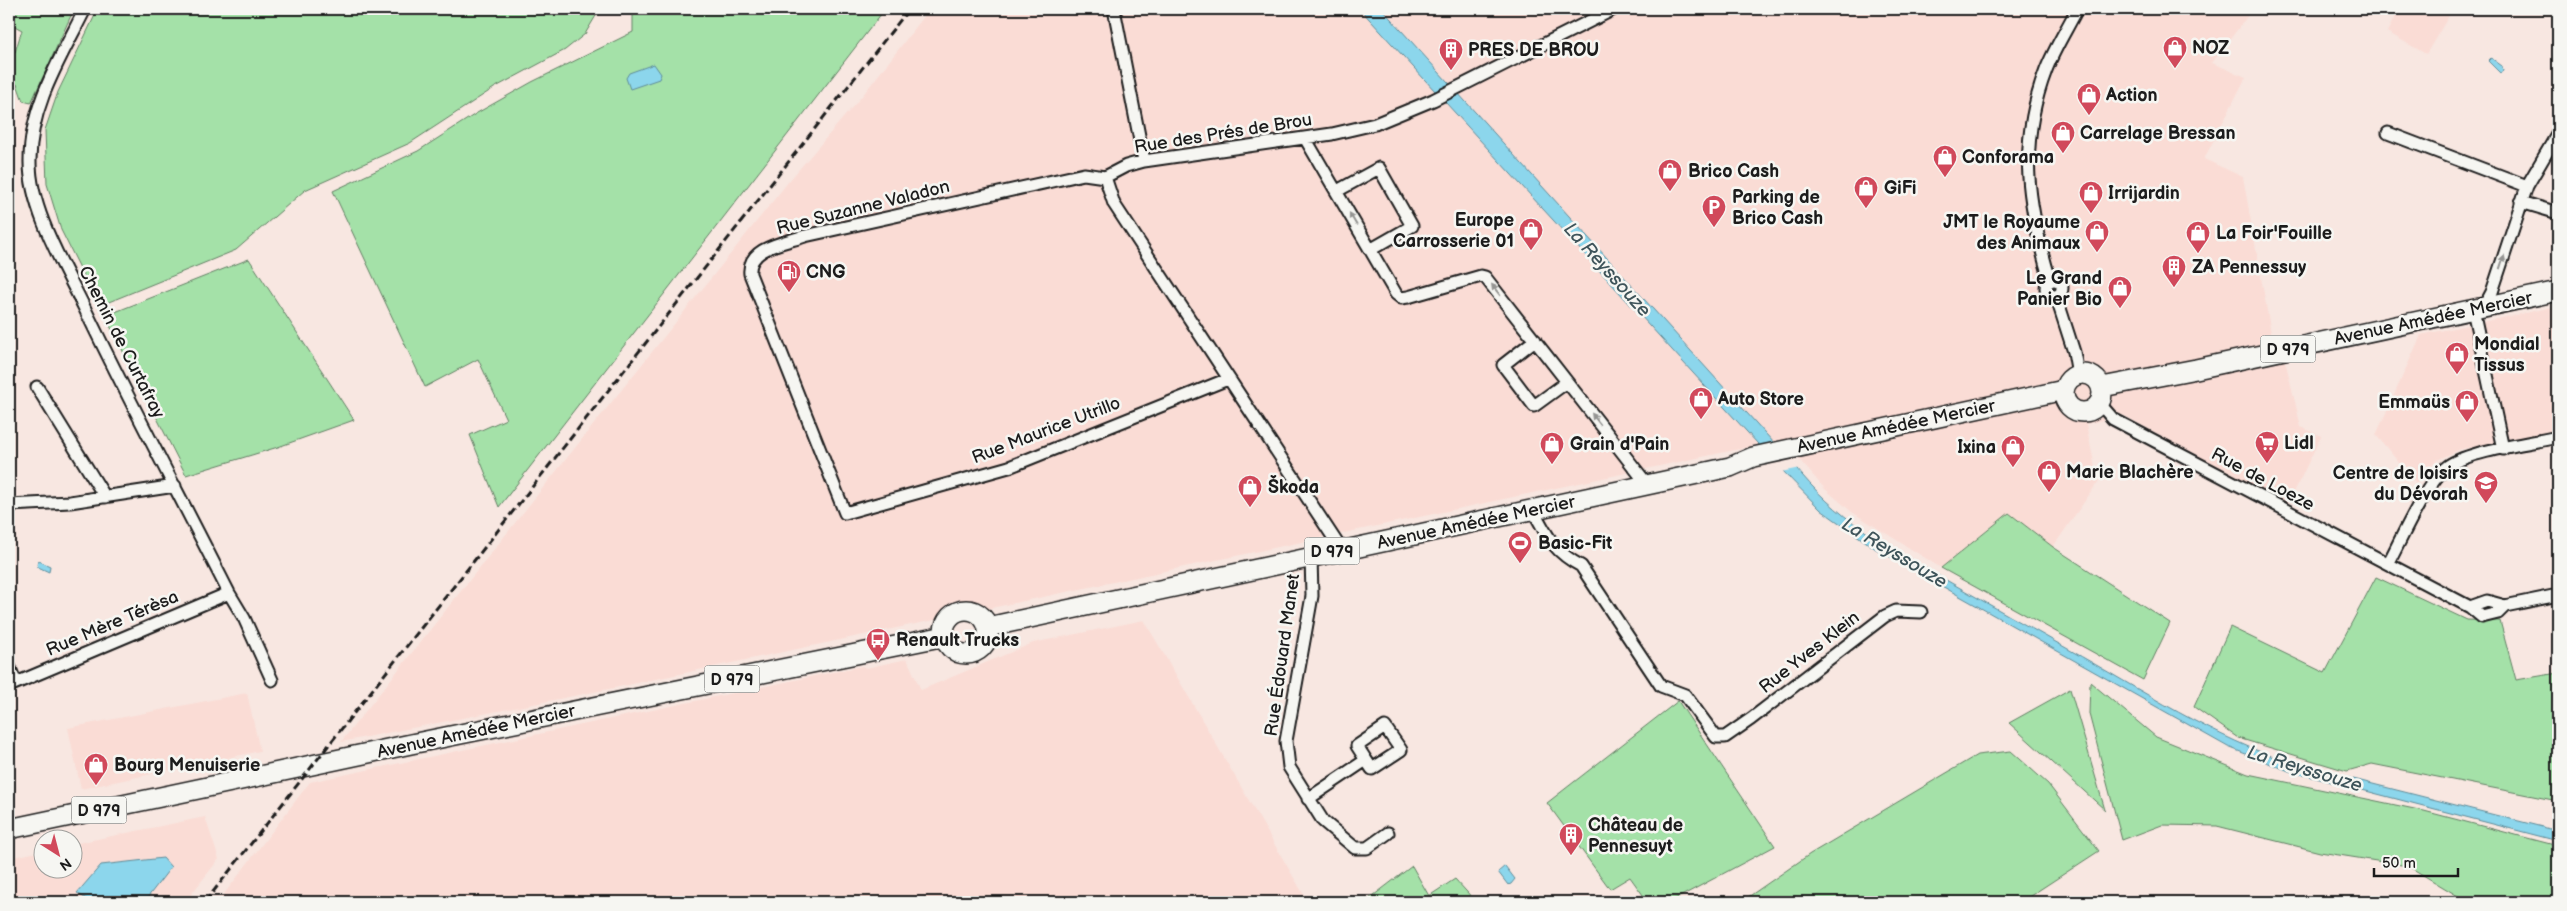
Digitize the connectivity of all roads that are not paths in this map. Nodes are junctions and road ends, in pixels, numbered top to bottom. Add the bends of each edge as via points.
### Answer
1 (85, 9) edge
2 (1114, 9) edge
3 (1614, 9) edge
4 (2077, 9) edge
5 (2388, 133) dead end
6 (2558, 133) edge
7 (1305, 138) junction
8 (1144, 161) junction
9 (1105, 177) junction
10 (2527, 186) junction
11 (1337, 191) junction
12 (2521, 202) junction
13 (2558, 213) edge
14 (1370, 250) junction
15 (2558, 291) edge
16 (2478, 309) junction
17 (1535, 340) junction
18 (2078, 374) junction
19 (1228, 378) junction
20 (1567, 382) junction
21 (37, 388) dead end
22 (2101, 395) junction
23 (2065, 396) junction
24 (2558, 438) edge
25 (2503, 449) junction
26 (1648, 484) junction
27 (175, 486) junction
28 (104, 497) junction
29 (9, 505) edge
30 (1533, 510) junction
31 (845, 513) joint
32 (1341, 549) junction
33 (1311, 556) junction
34 (2388, 564) junction
35 (229, 593) junction
36 (2558, 595) edge
37 (1921, 612) dead end
38 (988, 627) junction
39 (945, 636) junction
40 (9, 666) edge
41 (272, 680) dead end
42 (12, 685) edge
43 (1366, 760) dead end
44 (1308, 799) junction
45 (9, 829) edge
46 (1388, 833) dead end

1 - 27 street, Chemin de Curtafray via 46,88 33,129 30,161 35,194 49,234 94,329
2 - 8 street
3 - 7 street, Rue des Prés de Brou via 1433,100 1375,124
4 - 18 street via 2046,70 2027,158 2035,230 2050,280 2056,279 2062,285 2056,296
5 - 10 street
6 - 10 street
7 - 8 street, Rue des Prés de Brou
7 - 11 street
8 - 9 street, Rue des Prés de Brou
9 - 19 street via 1114,204
9 - 31 street, Rue Suzanne Valadon via 1084,174 805,236 754,256 749,265 750,274
10 - 12 street
14 -> 11 street
11 - 14 street via 1379,168 1412,226
12 - 13 street
16 -> 12 street via 2492,292
17 -> 14 street via 1485,277 1401,298
15 - 16 main road, Avenue Amédée Mercier / D 979
16 - 22 main road, Avenue Amédée Mercier / D 979
16 - 25 street
17 - 20 street
17 - 20 street via 1502,365 1534,406
18 - 22 main road via 2090,374
18 - 23 main road via 2069,380
19 - 31 street, Rue Maurice Utrillo via 1009,467
19 - 32 street
26 -> 20 street
21 - 28 street
22 - 23 main road via 2089,411 2082,412 2076,411
22 - 34 street, Rue de Loeze via 2113,419
23 - 26 main road, Avenue Amédée Mercier / D 979 via 1780,456 1756,467 1730,467
24 - 25 street
25 - 34 street via 2464,457 2447,466 2435,478
26 - 30 main road, Avenue Amédée Mercier / D 979
27 - 28 street
27 - 35 street, Chemin de Curtafray
28 - 29 street
30 - 32 main road, Avenue Amédée Mercier / D 979
30 - 37 street, Rue Yves Klein via 1563,556 1581,566 1661,686 1685,695 1716,737 1725,737 1885,616 1896,611
32 - 33 main road, Avenue Amédée Mercier / D 979
33 - 38 main road, Avenue Amédée Mercier / D 979
33 - 44 street, Rue Édouard Manet via 1312,596 1286,741 1289,767
34 - 36 street, Rue de Loeze via 2470,607 2486,601 2505,606
35 - 41 street, Chemin de Curtafray
35 - 42 street, Rue Mère Térèsa
38 - 39 main road via 973,611 958,612 947,621
38 - 39 main road via 985,644 970,654 954,650
39 - 45 main road, Avenue Amédée Mercier / D 979
40 - 42 street
43 - 44 street
44 - 46 street, Rue Édouard Manet via 1324,821 1355,848 1367,848

